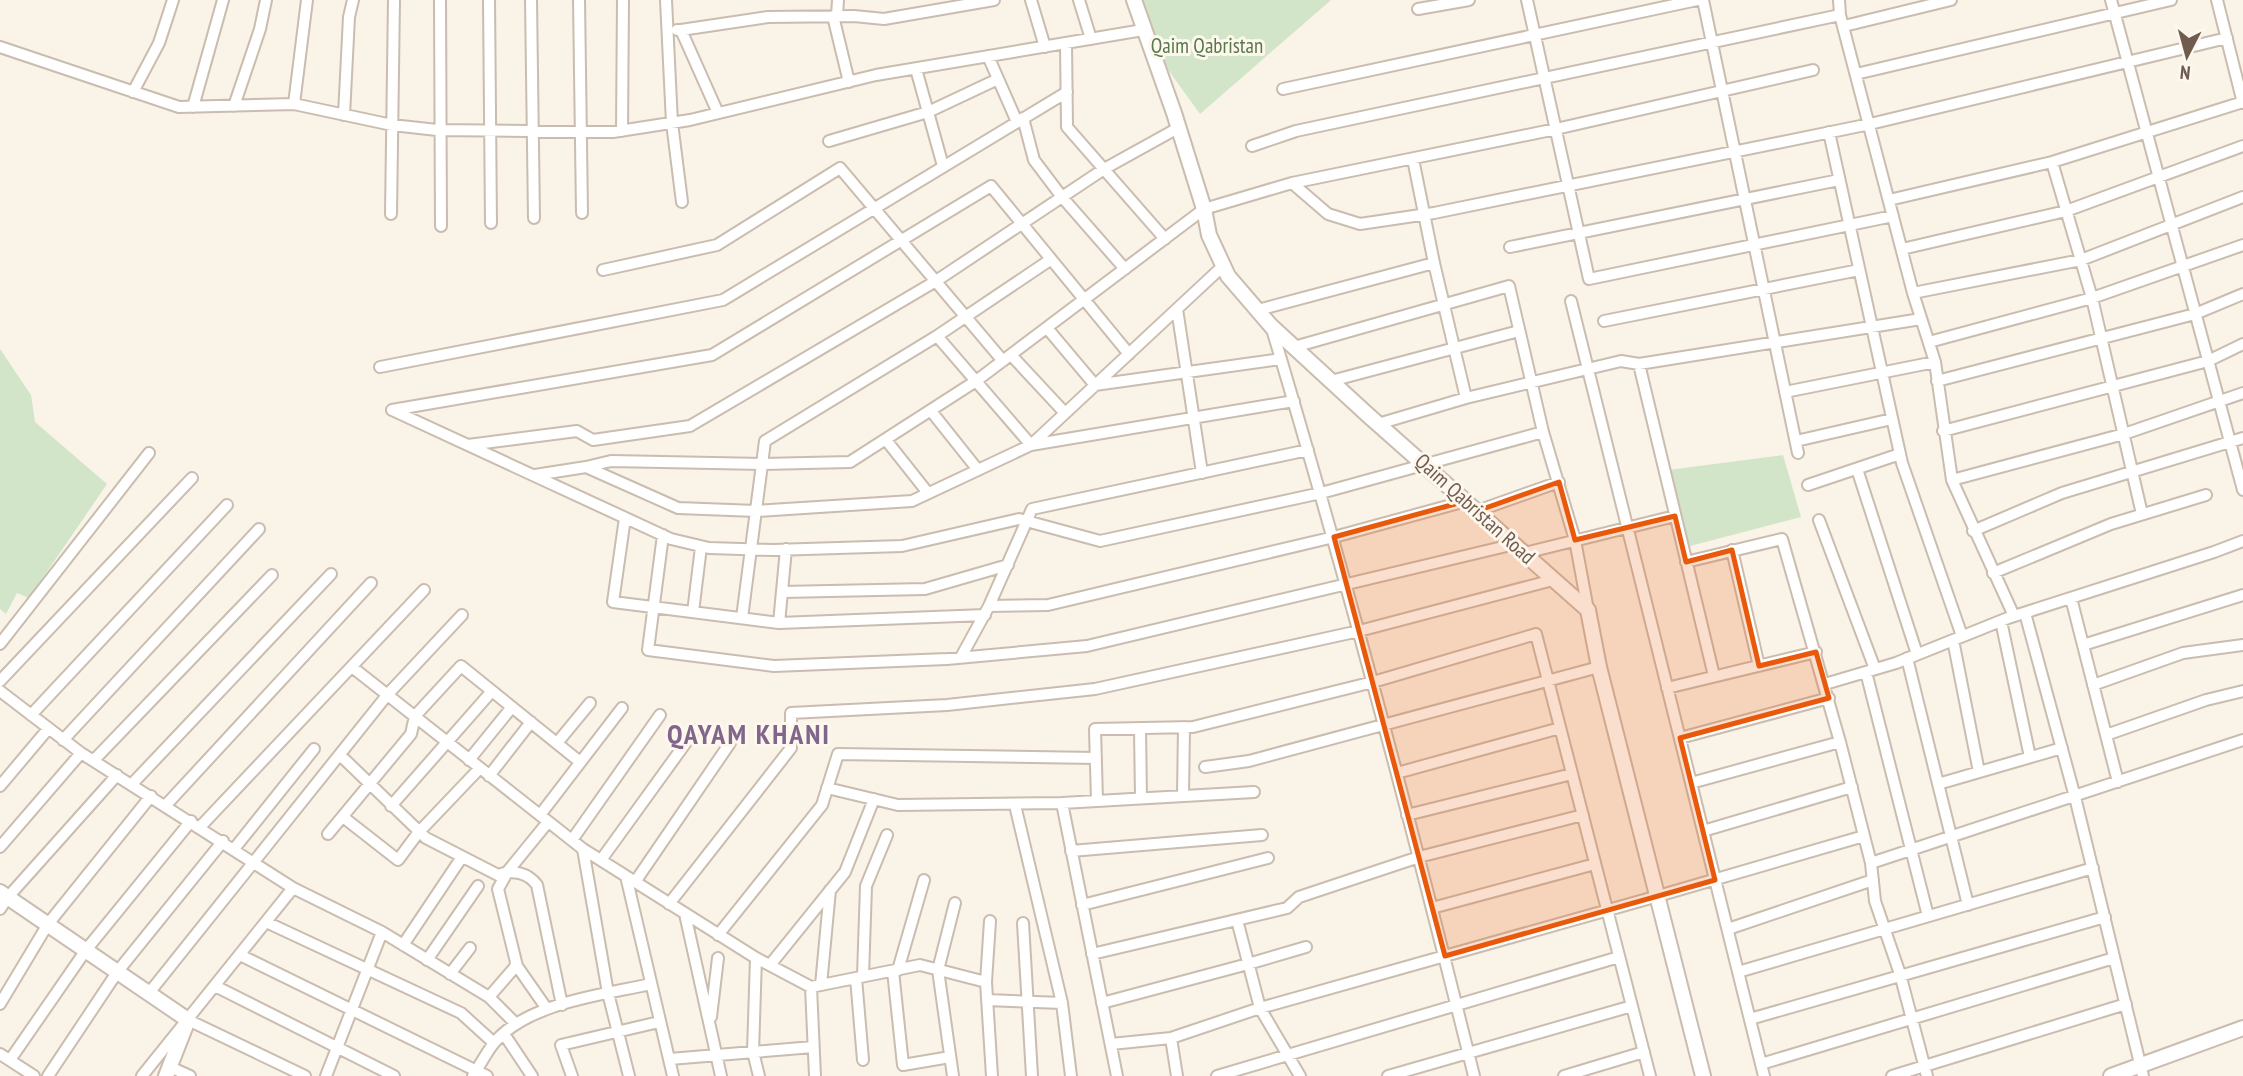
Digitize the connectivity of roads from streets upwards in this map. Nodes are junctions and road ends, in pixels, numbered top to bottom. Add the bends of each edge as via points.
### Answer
1 (173, 0) edge
2 (223, 0) edge
3 (266, 0) edge
4 (307, 0) edge
5 (353, 0) edge
6 (394, 0) edge
7 (440, 0) edge
8 (489, 0) edge
9 (531, 0) edge
10 (579, 0) edge
11 (623, 0) edge
12 (666, 0) edge
13 (838, 0) edge
14 (994, 0) edge
15 (1031, 0) edge
16 (1079, 0) edge
17 (1133, 0) edge
18 (1469, 0) edge
19 (1527, 0) edge
20 (1697, 0) edge
21 (1703, 0) edge
22 (1839, 0) edge
23 (1951, 0) edge
24 (2111, 0) edge
25 (2171, 0) edge
26 (2217, 0) edge
27 (1418, 9) dead end
28 (2114, 13) junction
29 (835, 16) junction
30 (1842, 21) junction
31 (668, 29) junction
32 (681, 30) junction
33 (1143, 30) junction
34 (1535, 36) junction
35 (2227, 38) junction
36 (1091, 39) junction
37 (1711, 42) junction
38 (1066, 43) junction
39 (0, 47) edge
40 (1045, 47) junction
41 (988, 56) junction
42 (2127, 62) junction
43 (916, 69) junction
44 (1813, 70) dead end
45 (1856, 74) junction
46 (1545, 78) junction
47 (998, 79) junction
48 (849, 82) junction
49 (1283, 89) dead end
50 (133, 92) junction
51 (1067, 92) junction
52 (1721, 92) junction
53 (2243, 102) edge
54 (294, 104) junction
55 (234, 106) junction
56 (193, 107) junction
57 (928, 112) junction
58 (718, 113) junction
59 (344, 115) junction
60 (1020, 120) junction
61 (672, 123) junction
62 (1870, 124) junction
63 (392, 125) junction
64 (1178, 128) junction
65 (1556, 129) junction
66 (441, 130) junction
67 (490, 131) junction
68 (533, 131) junction
69 (622, 131) junction
70 (579, 132) junction
71 (1829, 132) junction
72 (2147, 132) junction
73 (829, 141) dead end
74 (1252, 146) dead end
75 (2243, 146) edge
76 (1734, 152) junction
77 (1413, 159) junction
78 (2052, 162) junction
79 (943, 166) junction
80 (1104, 169) junction
81 (2158, 177) junction
82 (1839, 180) junction
83 (1292, 183) junction
84 (1569, 186) junction
85 (1062, 197) junction
86 (2243, 197) edge
87 (1744, 200) junction
88 (1889, 200) junction
89 (681, 202) dead end
90 (874, 208) junction
91 (1204, 209) junction
92 (2066, 211) junction
93 (582, 213) dead end
94 (391, 214) dead end
95 (1423, 214) junction
96 (1894, 216) junction
97 (534, 218) dead end
98 (491, 223) dead end
99 (1021, 223) junction
100 (1849, 225) junction
101 (2171, 225) junction
102 (441, 226) dead end
103 (1579, 233) junction
104 (1165, 239) junction
105 (901, 240) junction
106 (1753, 245) junction
107 (2243, 245) edge
108 (1510, 247) dead end
109 (1902, 249) junction
110 (1051, 260) junction
111 (2081, 260) junction
112 (1434, 263) junction
113 (1223, 266) junction
114 (2183, 267) junction
115 (1125, 269) junction
116 (603, 270) dead end
117 (1859, 270) junction
118 (936, 281) junction
119 (1762, 289) junction
120 (1913, 293) junction
121 (2243, 294) edge
122 (2092, 298) junction
123 (1083, 301) junction
124 (1571, 302) dead end
125 (1443, 306) junction
126 (1177, 309) junction
127 (1258, 310) junction
128 (2195, 314) junction
129 (966, 316) junction
130 (1921, 319) junction
131 (1604, 321) dead end
132 (1271, 326) junction
133 (1872, 327) junction
134 (1047, 328) junction
135 (1519, 331) junction
136 (937, 336) junction
137 (2102, 340) junction
138 (1774, 342) junction
139 (1928, 342) junction
140 (2243, 344) edge
141 (1294, 347) junction
142 (1455, 350) junction
143 (1129, 354) junction
144 (1007, 358) junction
145 (1281, 359) junction
146 (2208, 361) junction
147 (1935, 362) junction
148 (1639, 364) junction
149 (380, 367) dead end
150 (1588, 368) junction
151 (1187, 372) junction
152 (1882, 372) junction
153 (976, 381) junction
154 (1937, 381) junction
155 (1331, 382) junction
156 (1531, 383) junction
157 (1096, 385) junction
158 (2113, 386) junction
159 (1785, 392) junction
160 (2243, 393) edge
161 (1466, 398) junction
162 (1294, 401) junction
163 (2219, 401) junction
164 (931, 411) junction
165 (1065, 413) junction
166 (1194, 418) junction
167 (1892, 419) junction
168 (1378, 424) junction
169 (1943, 431) junction
170 (1543, 432) junction
171 (2124, 434) junction
172 (2243, 438) edge
173 (886, 440) junction
174 (1796, 441) junction
175 (2230, 442) junction
176 (468, 445) junction
177 (1031, 445) junction
178 (1308, 450) junction
179 (149, 453) dead end
180 (1798, 453) dead end
181 (1900, 454) junction
182 (763, 464) junction
183 (1423, 464) junction
184 (586, 467) junction
185 (1857, 469) junction
186 (978, 470) junction
187 (2132, 471) junction
188 (1202, 472) junction
189 (534, 475) junction
190 (192, 478) dead end
191 (1952, 480) junction
192 (1559, 482) junction
193 (1808, 485) dead end
194 (2242, 485) edge
195 (929, 493) junction
196 (1321, 493) junction
197 (2206, 495) dead end
198 (227, 505) dead end
199 (1472, 506) junction
200 (756, 511) junction
201 (2143, 514) junction
202 (1675, 516) junction
203 (625, 518) junction
204 (1819, 520) dead end
205 (1027, 521) junction
206 (1628, 528) junction
207 (259, 529) dead end
208 (1973, 531) junction
209 (663, 535) junction
210 (1334, 537) junction
211 (1574, 540) junction
212 (2243, 541) edge
213 (701, 547) junction
214 (751, 549) junction
215 (786, 549) junction
216 (1520, 549) junction
217 (1732, 551) junction
218 (1686, 562) junction
219 (1008, 565) junction
220 (1993, 573) junction
221 (331, 574) dead end
222 (272, 575) dead end
223 (1553, 580) junction
224 (371, 583) dead end
225 (1347, 586) junction
226 (424, 590) dead end
227 (782, 592) junction
228 (2243, 595) edge
229 (2071, 598) junction
230 (653, 607) junction
231 (987, 610) junction
232 (1588, 610) junction
233 (693, 612) junction
234 (462, 615) dead end
235 (2020, 615) junction
236 (742, 618) junction
237 (2001, 621) junction
238 (779, 623) junction
239 (1359, 631) junction
240 (1957, 638) junction
241 (0, 645) edge
242 (2083, 645) junction
243 (2243, 645) edge
244 (1816, 652) junction
245 (1912, 656) junction
246 (961, 657) junction
247 (1759, 666) junction
248 (352, 667) junction
249 (1599, 667) junction
250 (1870, 670) junction
251 (1714, 676) junction
252 (0, 681) edge
253 (1548, 681) junction
254 (1373, 682) junction
255 (1825, 684) junction
256 (2093, 685) junction
257 (1667, 688) junction
258 (492, 691) junction
259 (2243, 691) edge
260 (388, 694) junction
261 (2, 695) edge
262 (1829, 698) junction
263 (590, 703) dead end
264 (512, 707) junction
265 (622, 708) dead end
266 (31, 715) junction
267 (660, 715) dead end
268 (415, 716) junction
269 (531, 722) junction
270 (1385, 725) junction
271 (1184, 727) junction
272 (1140, 728) junction
273 (1560, 728) junction
274 (48, 729) junction
275 (695, 730) dead end
276 (2106, 735) junction
277 (1680, 738) junction
278 (63, 740) junction
279 (2243, 740) edge
280 (447, 742) junction
281 (1840, 742) junction
282 (557, 743) junction
283 (730, 743) dead end
284 (2062, 748) junction
285 (314, 749) dead end
286 (81, 753) junction
287 (340, 755) junction
288 (2030, 757) junction
289 (1096, 758) junction
290 (94, 760) junction
291 (469, 760) junction
292 (580, 762) junction
293 (1205, 767) dead end
294 (480, 768) junction
295 (1979, 772) junction
296 (1397, 773) junction
297 (1572, 774) junction
298 (117, 775) junction
299 (489, 776) junction
300 (2118, 782) junction
301 (1691, 783) junction
302 (132, 784) junction
303 (1938, 784) junction
304 (369, 785) junction
305 (0, 786) edge
306 (1852, 787) junction
307 (827, 788) junction
308 (1254, 792) dead end
309 (151, 796) junction
310 (1183, 796) junction
311 (2075, 797) junction
312 (1141, 798) junction
313 (874, 799) junction
314 (1097, 800) junction
315 (1062, 803) junction
316 (166, 805) junction
317 (1015, 805) junction
318 (391, 806) junction
319 (1407, 815) junction
320 (1583, 816) junction
321 (343, 817) junction
322 (544, 818) junction
323 (196, 824) junction
324 (1703, 831) junction
325 (418, 832) junction
326 (328, 834) dead end
327 (887, 835) dead end
328 (1262, 835) dead end
329 (1864, 836) junction
330 (1951, 837) junction
331 (223, 841) junction
332 (572, 841) junction
333 (0, 847) edge
334 (234, 849) junction
335 (583, 849) junction
336 (1912, 849) junction
337 (1071, 850) junction
338 (462, 857) junction
339 (1268, 858) dead end
340 (1419, 858) junction
341 (601, 860) junction
342 (254, 862) junction
343 (1871, 863) junction
344 (1595, 864) junction
345 (2093, 868) junction
346 (508, 871) junction
347 (631, 879) junction
348 (924, 880) dead end
349 (1715, 880) junction
350 (1873, 880) junction
351 (478, 886) dead end
352 (293, 888) junction
353 (830, 890) junction
354 (1658, 896) junction
355 (3, 900) edge
356 (955, 903) dead end
357 (669, 904) junction
358 (1082, 905) junction
359 (1968, 905) junction
360 (1432, 908) junction
361 (1607, 911) junction
362 (685, 914) junction
363 (1928, 916) junction
364 (2105, 917) junction
365 (1237, 920) junction
366 (990, 921) dead end
367 (266, 922) junction
368 (1023, 923) dead end
369 (47, 924) junction
370 (1728, 929) junction
371 (1885, 929) junction
372 (382, 932) junction
373 (718, 935) junction
374 (403, 945) junction
375 (1306, 947) dead end
376 (470, 948) dead end
377 (86, 950) junction
378 (1092, 954) junction
379 (240, 955) junction
380 (1445, 956) junction
381 (1619, 957) junction
382 (2115, 957) junction
383 (718, 958) dead end
384 (756, 958) junction
385 (427, 960) junction
386 (516, 962) junction
387 (1248, 964) junction
388 (769, 965) junction
389 (368, 970) junction
390 (895, 970) junction
391 (938, 970) junction
392 (118, 971) junction
393 (1738, 972) junction
394 (450, 974) junction
395 (1901, 976) junction
396 (860, 977) junction
397 (986, 982) junction
398 (651, 984) junction
399 (215, 986) junction
400 (816, 986) junction
401 (149, 993) junction
402 (608, 993) junction
403 (489, 997) junction
404 (987, 1000) junction
405 (1027, 1003) junction
406 (1062, 1003) junction
407 (1102, 1003) junction
408 (0, 1004) edge
409 (2126, 1004) junction
410 (562, 1005) junction
411 (1457, 1005) junction
412 (1632, 1006) junction
413 (1260, 1008) junction
414 (352, 1009) junction
415 (547, 1009) junction
416 (1750, 1019) junction
417 (1912, 1019) junction
418 (188, 1020) junction
419 (659, 1022) junction
420 (516, 1024) junction
421 (710, 1027) junction
422 (2243, 1028) edge
423 (618, 1031) junction
424 (504, 1034) junction
425 (1171, 1038) junction
426 (494, 1043) junction
427 (1111, 1044) junction
428 (337, 1047) junction
429 (813, 1047) junction
430 (752, 1052) junction
431 (1644, 1052) junction
432 (1468, 1053) junction
433 (0, 1054) edge
434 (716, 1055) junction
435 (1289, 1056) junction
436 (950, 1057) junction
437 (670, 1059) junction
438 (10, 1060) junction
439 (863, 1060) dead end
440 (1761, 1064) junction
441 (168, 1071) edge
442 (1926, 1071) edge
443 (2142, 1071) edge
444 (20, 1072) edge
445 (475, 1073) edge
446 (34, 1076) edge
447 (48, 1076) edge
448 (142, 1076) edge
449 (190, 1076) edge
450 (305, 1076) edge
451 (326, 1076) edge
452 (394, 1076) edge
453 (488, 1076) edge
454 (532, 1076) edge
455 (572, 1076) edge
456 (629, 1076) edge
457 (673, 1076) edge
458 (721, 1076) edge
459 (759, 1076) edge
460 (815, 1076) edge
461 (953, 1076) edge
462 (992, 1076) edge
463 (1032, 1076) edge
464 (1071, 1076) edge
465 (1117, 1076) edge
466 (1177, 1076) edge
467 (1217, 1076) edge
468 (1300, 1076) edge
469 (1388, 1076) edge
470 (1474, 1076) edge
471 (1564, 1076) edge
472 (1650, 1076) edge
473 (1703, 1076) edge
474 (1764, 1076) edge
475 (1892, 1076) edge
476 (2112, 1076) edge

1 - 50 street via 159,43
2 - 56 street
3 - 55 street
4 - 54 street
5 - 59 street
6 - 63 street
7 - 66 street
8 - 67 street
9 - 68 street
10 - 70 street
11 - 69 street
12 - 31 street
13 - 29 street
14 - 29 street via 884,19
15 - 40 street
16 - 36 street
17 - 33 street, Qaim Qabristan Road
18 - 27 street
19 - 34 street
20 - 34 street
21 - 37 street
22 - 30 street
23 - 30 street
24 - 28 street
25 - 28 street
26 - 35 street
28 - 42 street
28 - 45 street
29 - 32 street via 768,17
29 - 48 street
30 - 37 street
30 - 45 street
31 - 32 street
31 - 61 street
32 - 58 street
33 - 36 street
33 - 64 street, Qaim Qabristan Road
34 - 46 street
34 - 49 street
35 - 42 street
35 - 53 street
36 - 38 street
37 - 46 street
37 - 52 street
38 - 40 street
38 - 51 street
39 - 50 street
40 - 41 street
41 - 43 street
41 - 47 street
42 - 62 street
42 - 72 street
43 - 48 street
43 - 57 street
44 - 52 street
45 - 62 street
46 - 65 street
46 - 74 street via 1296,131
47 - 57 street
47 - 60 street
48 - 58 street
50 - 56 street
51 - 60 street
51 - 80 street via 1067,127
52 - 65 street
52 - 76 street
53 - 72 street
54 - 55 street
54 - 59 street
55 - 56 street
57 - 73 street
57 - 79 street
58 - 61 street
59 - 63 street
60 - 79 street
60 - 85 street via 1034,160
61 - 69 street
61 - 89 street
62 - 71 street
62 - 88 street
63 - 66 street
63 - 94 street
64 - 80 street
64 - 91 street, Qaim Qabristan Road
65 - 77 street
65 - 84 street
66 - 67 street
66 - 102 street
67 - 68 street
67 - 98 street
68 - 70 street
68 - 97 street
69 - 70 street
70 - 93 street
71 - 76 street
71 - 82 street
72 - 78 street
72 - 81 street
75 - 81 street
76 - 84 street
76 - 87 street
77 - 83 street
77 - 95 street
78 - 88 street
78 - 92 street
79 - 90 street
80 - 85 street
80 - 104 street
81 - 92 street
81 - 101 street
82 - 87 street
82 - 100 street
83 - 91 street
83 - 95 street via 1328,214 1360,224
84 - 95 street
84 - 103 street
85 - 99 street
85 - 115 street
86 - 101 street
87 - 103 street
87 - 106 street
88 - 96 street
90 - 105 street
90 - 116 street via 840,168 717,244
90 - 149 street via 723,300
91 - 104 street
91 - 113 street, Qaim Qabristan Road
92 - 109 street
92 - 111 street
95 - 112 street
96 - 100 street
96 - 109 street
99 - 105 street via 991,186
99 - 110 street
99 - 118 street
100 - 106 street
100 - 117 street
101 - 111 street
101 - 114 street
103 - 106 street via 1589,279
103 - 108 street
104 - 115 street
105 - 118 street
105 - 176 street via 712,355 392,410
106 - 119 street
107 - 114 street
109 - 120 street
110 - 123 street
110 - 129 street
111 - 120 street
111 - 122 street
112 - 125 street
112 - 127 street
113 - 126 street
113 - 127 street, Qaim Qabristan Road
114 - 122 street
114 - 128 street
115 - 123 street
117 - 119 street
117 - 133 street
118 - 129 street
118 - 176 street via 690,426 593,440 576,431
119 - 131 street
119 - 138 street
120 - 130 street
121 - 128 street
122 - 137 street
122 - 139 street
123 - 134 street
123 - 143 street
124 - 150 street
125 - 135 street via 1509,286
125 - 141 street
125 - 142 street
126 - 143 street
126 - 151 street
127 - 132 street, Qaim Qabristan Road
128 - 137 street
128 - 146 street
129 - 136 street
129 - 144 street
130 - 133 street
130 - 139 street
132 - 141 street, Qaim Qabristan Road
132 - 145 street
133 - 138 street
133 - 152 street
134 - 144 street
134 - 157 street
135 - 142 street
135 - 156 street
136 - 153 street
136 - 182 street via 765,440
137 - 154 street
137 - 158 street
138 - 148 street
138 - 159 street
139 - 147 street
140 - 146 street
141 - 155 street, Qaim Qabristan Road
142 - 155 street
142 - 161 street
143 - 157 street
144 - 153 street
144 - 165 street
145 - 151 street
145 - 162 street
146 - 158 street
146 - 163 street
147 - 152 street
147 - 154 street
148 - 150 street via 1621,361
148 - 202 street
150 - 156 street
150 - 206 street
151 - 157 street
151 - 166 street
152 - 159 street
152 - 167 street
153 - 164 street
153 - 177 street
154 - 169 street
155 - 168 street, Qaim Qabristan Road
156 - 161 street
156 - 170 street
157 - 165 street
158 - 169 street
158 - 171 street
159 - 174 street
160 - 163 street
161 - 168 street
162 - 166 street
162 - 178 street
163 - 171 street
163 - 175 street
164 - 173 street
164 - 186 street
165 - 177 street
166 - 177 street
166 - 188 street
167 - 174 street
167 - 181 street
168 - 183 street, Qaim Qabristan Road
169 - 191 street
170 - 183 street
170 - 192 street
171 - 187 street
171 - 191 street
172 - 175 street
173 - 182 street via 850,462
173 - 195 street
174 - 180 street
175 - 187 street
175 - 194 street
176 - 189 street
177 - 186 street
178 - 188 street
178 - 196 street
179 - 241 street
181 - 185 street
181 - 240 street
182 - 184 street via 611,461
182 - 200 street
183 - 196 street
183 - 199 street, Qaim Qabristan Road
184 - 189 street
184 - 200 street via 678,508
185 - 193 street
185 - 245 street
186 - 195 street
187 - 201 street
187 - 208 street via 2062,492
188 - 205 street via 1032,509
189 - 203 street
190 - 252 street
191 - 208 street
192 - 199 street
192 - 211 street
195 - 200 street via 912,501
196 - 205 street via 1100,541
196 - 210 street
197 - 201 street
198 - 266 street
199 - 210 street
199 - 216 street, Qaim Qabristan Road
200 - 214 street
201 - 220 street
202 - 206 street
202 - 218 street
203 - 209 street
203 - 230 street via 613,603
204 - 250 street
205 - 215 street via 1019,519 902,546
205 - 219 street
206 - 211 street
206 - 257 street
207 - 278 street
208 - 220 street
209 - 213 street
209 - 230 street
210 - 225 street
210 - 231 street via 1048,605
211 - 216 street
211 - 232 street
212 - 229 street
213 - 214 street
213 - 233 street
214 - 215 street
214 - 236 street
215 - 227 street
216 - 223 street, Qaim Qabristan Road
216 - 225 street
217 - 218 street
217 - 244 street via 1782,538
217 - 247 street
218 - 251 street
219 - 227 street via 925,589
219 - 231 street
220 - 235 street
221 - 302 street
222 - 290 street
223 - 232 street, Qaim Qabristan Road
223 - 239 street
224 - 316 street
225 - 239 street
225 - 246 street via 1087,646
226 - 248 street
227 - 238 street
228 - 242 street
229 - 235 street
229 - 242 street
230 - 233 street
230 - 246 street via 648,650 774,666
231 - 238 street
231 - 246 street
232 - 249 street
233 - 236 street
234 - 260 street
235 - 237 street
235 - 284 street
236 - 238 street
237 - 240 street
237 - 288 street
239 - 254 street
239 - 357 street via 1095,689 947,705 791,713 791,748
240 - 245 street
240 - 295 street
242 - 256 street
243 - 256 street via 2183,653
244 - 247 street
244 - 255 street
245 - 250 street
245 - 303 street
247 - 251 street
248 - 260 street
248 - 323 street
249 - 253 street
249 - 354 street
250 - 255 street
250 - 336 street
251 - 257 street
253 - 254 street via 1536,634
253 - 270 street
253 - 273 street
254 - 270 street
254 - 271 street
255 - 262 street
256 - 276 street
257 - 277 street
258 - 264 street
258 - 268 street via 461,666
258 - 280 street
259 - 276 street
260 - 268 street
260 - 287 street
261 - 266 street
262 - 277 street
262 - 281 street
263 - 282 street
264 - 269 street
264 - 291 street
265 - 292 street
266 - 274 street
267 - 332 street
268 - 280 street
268 - 304 street via 411,734
269 - 282 street
269 - 299 street
270 - 293 street via 1249,761
270 - 296 street
271 - 272 street
271 - 310 street
272 - 289 street via 1095,729
272 - 312 street
273 - 296 street
273 - 297 street
274 - 278 street
274 - 305 street
275 - 341 street
276 - 300 street
277 - 301 street
278 - 286 street
279 - 300 street
280 - 291 street
280 - 318 street
281 - 301 street
281 - 306 street
282 - 292 street
283 - 347 street
284 - 288 street
284 - 311 street
285 - 334 street
286 - 290 street
286 - 333 street
287 - 304 street
287 - 342 street
288 - 295 street
289 - 307 street via 838,754
289 - 314 street
290 - 298 street
291 - 294 street
292 - 322 street
294 - 299 street
294 - 325 street
295 - 303 street
296 - 319 street
297 - 319 street
297 - 320 street
298 - 302 street
298 - 355 street
299 - 322 street
300 - 311 street
301 - 324 street
302 - 309 street
303 - 330 street
304 - 318 street
304 - 321 street
306 - 324 street
306 - 329 street
307 - 313 street
307 - 373 street via 822,805
308 - 310 street
309 - 316 street
309 - 369 street
310 - 312 street
311 - 330 street
311 - 345 street
312 - 314 street
313 - 317 street via 898,805
313 - 353 street via 845,872
314 - 315 street
315 - 317 street
315 - 337 street
316 - 323 street
317 - 406 street
318 - 325 street
319 - 340 street
320 - 340 street
320 - 344 street
321 - 325 street via 398,860
321 - 326 street
322 - 332 street
322 - 346 street
323 - 331 street
323 - 377 street
324 - 349 street
325 - 338 street
327 - 396 street via 866,886
328 - 337 street
329 - 343 street
329 - 349 street
330 - 336 street
330 - 359 street
331 - 334 street
331 - 392 street
332 - 335 street
334 - 342 street
335 - 341 street
335 - 402 street
336 - 343 street
336 - 363 street
337 - 358 street
338 - 346 street via 498,875
338 - 374 street
339 - 358 street
340 - 360 street
340 - 365 street via 1299,897 1287,908
341 - 347 street
342 - 352 street
342 - 401 street
343 - 350 street
344 - 360 street
344 - 361 street
345 - 359 street
345 - 364 street
346 - 386 street via 498,889
346 - 410 street via 531,876 537,886
347 - 357 street
347 - 398 street
348 - 390 street
349 - 354 street
349 - 370 street
350 - 370 street
350 - 371 street
351 - 385 street
352 - 367 street
352 - 372 street
353 - 388 street
353 - 400 street
354 - 361 street
354 - 473 street
355 - 369 street
356 - 391 street
357 - 362 street
358 - 378 street
359 - 363 street
360 - 380 street
361 - 380 street
361 - 381 street
362 - 373 street
362 - 421 street
363 - 371 street
364 - 382 street
364 - 395 street
365 - 378 street
365 - 387 street
366 - 397 street
367 - 379 street
367 - 389 street
368 - 405 street
369 - 377 street
369 - 408 street
370 - 393 street
371 - 393 street
371 - 395 street
372 - 374 street
372 - 389 street
373 - 384 street
374 - 385 street
375 - 387 street
376 - 394 street
377 - 392 street
377 - 438 street
378 - 407 street
379 - 399 street
379 - 414 street
380 - 411 street
380 - 413 street
381 - 411 street
381 - 412 street
382 - 409 street
382 - 417 street
383 - 421 street
384 - 388 street
384 - 430 street
385 - 394 street
386 - 403 street
386 - 415 street
387 - 407 street
387 - 413 street
388 - 400 street
389 - 414 street
389 - 426 street via 461,1013
390 - 391 street via 920,965
390 - 396 street
390 - 436 street via 903,1065
391 - 397 street
391 - 436 street
392 - 401 street
392 - 447 street
393 - 416 street
394 - 403 street
395 - 416 street
395 - 417 street
396 - 400 street
396 - 439 street
397 - 404 street
398 - 402 street
398 - 419 street
399 - 418 street
399 - 428 street
400 - 429 street
401 - 418 street
402 - 410 street
402 - 423 street
403 - 420 street
404 - 405 street
404 - 462 street
405 - 406 street
405 - 463 street
406 - 464 street
407 - 427 street
409 - 442 street
409 - 443 street
410 - 415 street
411 - 432 street
411 - 435 street
412 - 431 street
412 - 432 street
413 - 425 street
413 - 435 street
414 - 428 street
414 - 445 street
415 - 420 street
416 - 440 street
417 - 440 street
417 - 442 street
418 - 441 street
418 - 448 street
418 - 450 street
419 - 423 street
419 - 437 street
420 - 424 street
421 - 434 street
422 - 443 street
423 - 455 street via 561,1045
423 - 456 street
424 - 426 street
424 - 454 street
425 - 427 street
425 - 466 street
426 - 445 street
427 - 465 street
428 - 451 street
428 - 452 street
429 - 430 street
429 - 460 street
430 - 434 street
430 - 459 street
431 - 471 street
431 - 472 street
432 - 469 street
432 - 470 street
433 - 438 street
434 - 437 street
434 - 458 street
435 - 467 street
435 - 468 street
436 - 461 street
437 - 457 street
438 - 444 street
440 - 474 street
441 - 449 street
442 - 475 street
443 - 476 street
444 - 446 street
445 - 453 street

